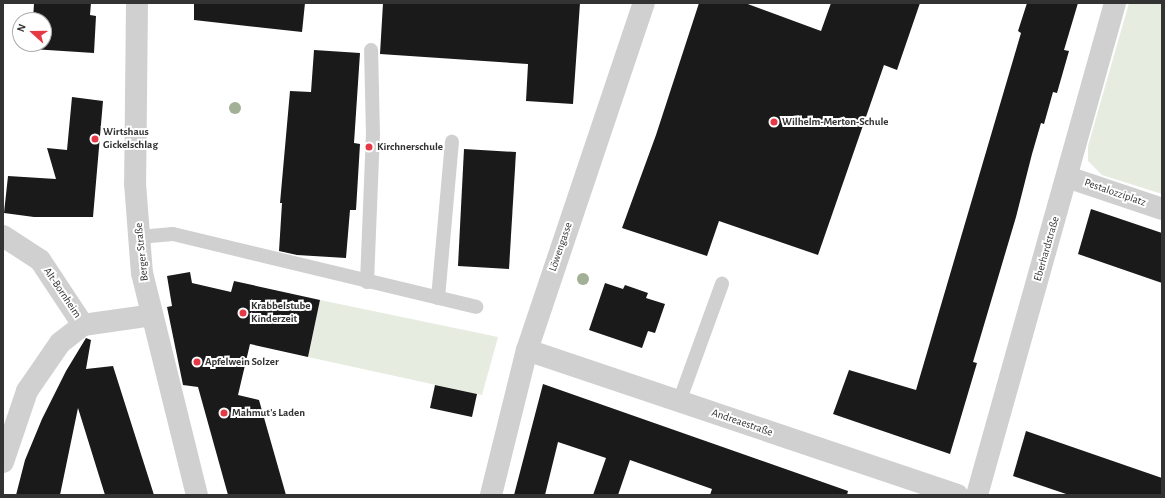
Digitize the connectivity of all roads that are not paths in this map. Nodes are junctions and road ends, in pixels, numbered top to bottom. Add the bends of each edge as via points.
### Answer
1 (137, 3) edge
2 (644, 3) edge
3 (1115, 3) edge
4 (371, 50) dead end
5 (452, 142) dead end
6 (1067, 177) junction
7 (1162, 209) edge
8 (3, 236) edge
9 (139, 237) junction
10 (367, 282) junction
11 (722, 284) dead end
12 (438, 298) junction
13 (476, 307) dead end
14 (152, 315) junction
15 (83, 325) junction
16 (527, 350) junction
17 (679, 402) junction
18 (3, 462) edge
19 (197, 495) edge
20 (491, 495) edge
21 (957, 495) edge
22 (977, 495) edge

1 - 9 street, Berger Straße via 135,183
2 - 16 street, Löwengasse
3 - 6 street, Eberhardstraße
4 - 10 lane via 373,135
5 - 12 lane
6 - 7 street, Pestalozziplatz
6 - 22 street, Eberhardstraße
8 - 15 street, Alt-Bornheim via 40,260
9 - 10 lane via 173,234
9 - 14 street, Berger Straße via 142,273
10 - 12 lane
11 - 17 lane
12 - 13 lane
14 - 15 street, Alt-Bornheim
14 - 19 street, Berger Straße
15 - 18 street via 60,343 27,391
16 - 17 street, Andreaestraße
16 - 20 street, Löwengasse
17 - 21 street, Andreaestraße

